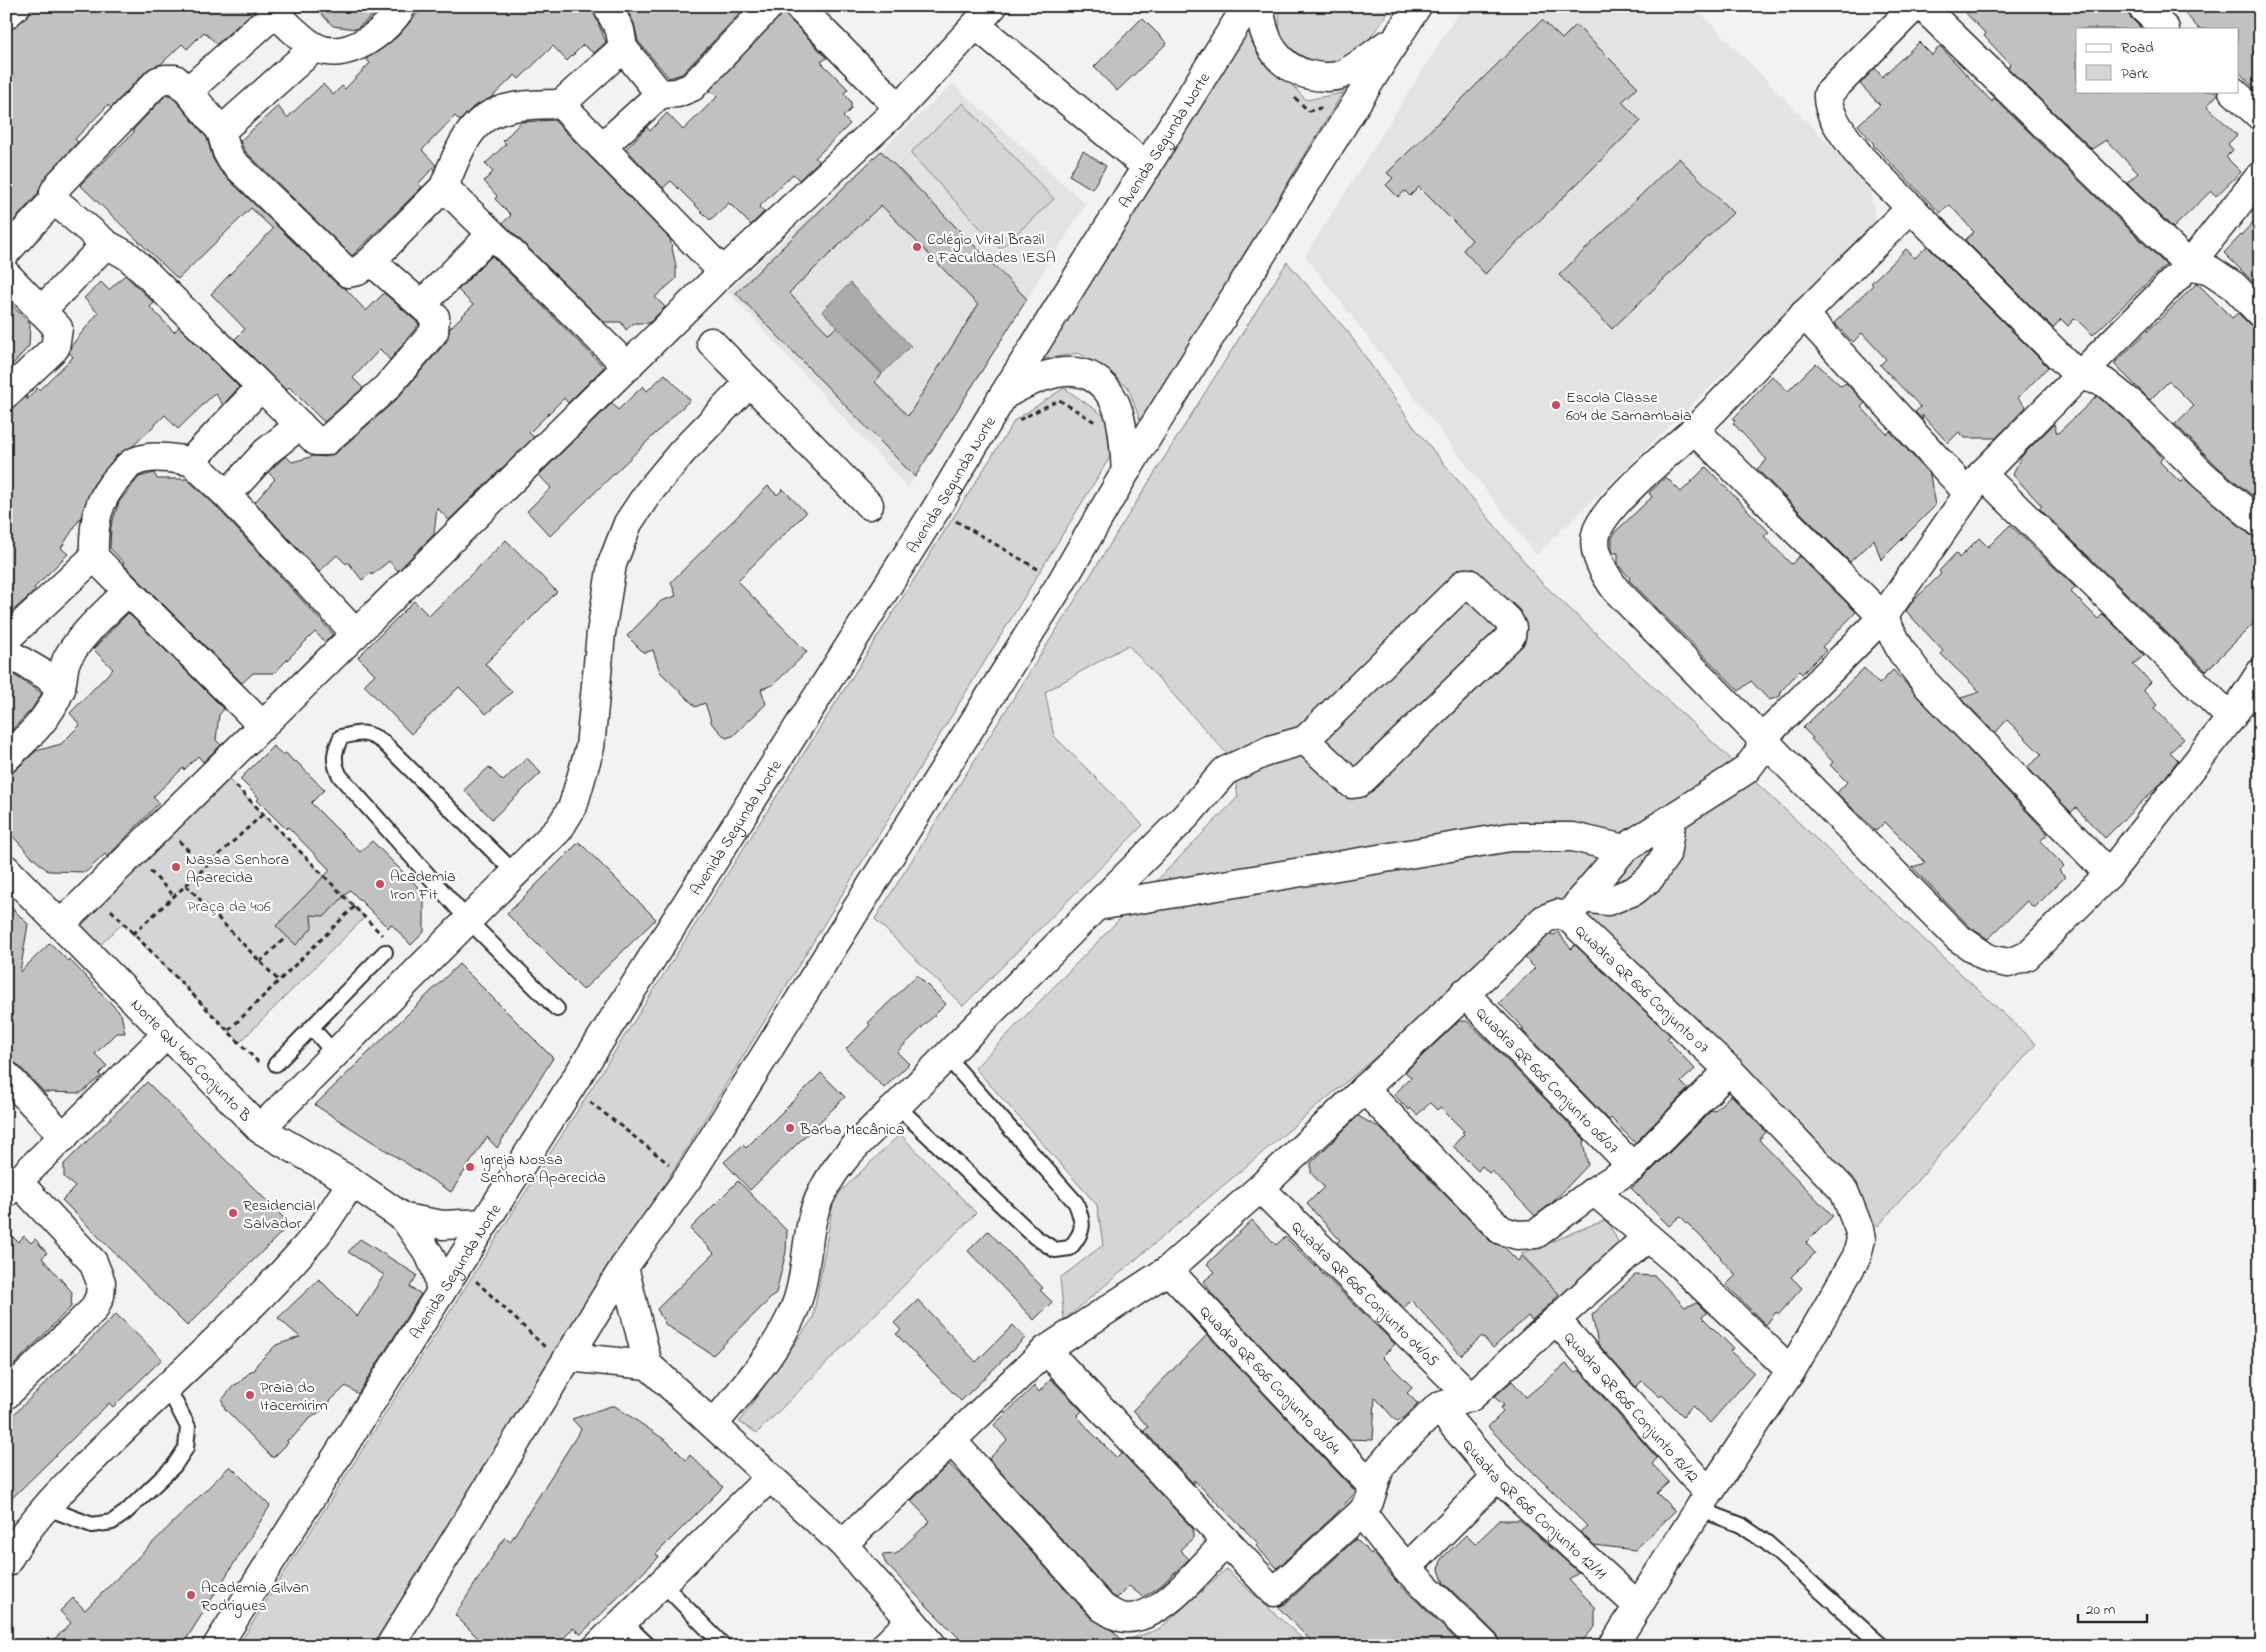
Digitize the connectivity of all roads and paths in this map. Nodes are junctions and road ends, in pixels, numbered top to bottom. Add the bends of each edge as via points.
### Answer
1 (16, 6) edge
2 (402, 6) edge
3 (607, 6) edge
4 (769, 6) edge
5 (798, 6) edge
6 (1247, 6) edge
7 (1260, 6) edge
8 (1417, 6) edge
9 (1915, 6) edge
10 (1922, 6) edge
11 (2141, 6) edge
12 (272, 10) edge
13 (6, 15) edge
14 (985, 16) edge
15 (2164, 28) edge
16 (1397, 36) junction
17 (315, 47) junction
18 (623, 48) junction
19 (188, 91) junction
20 (2234, 92) edge
21 (660, 94) junction
22 (561, 104) junction
23 (899, 108) junction
24 (2260, 116) edge
25 (221, 132) junction
26 (602, 147) junction
27 (1147, 167) junction
28 (2260, 176) edge
29 (444, 187) junction
30 (54, 200) junction
31 (1911, 208) junction
32 (490, 235) junction
33 (106, 244) junction
34 (6, 252) edge
35 (371, 261) junction
36 (2190, 265) junction
37 (722, 272) junction
38 (6, 274) edge
39 (422, 304) junction
40 (41, 311) junction
41 (2260, 313) edge
42 (1804, 314) junction
43 (711, 342) dead end
44 (628, 367) junction
45 (2078, 376) junction
46 (750, 382) junction
47 (260, 388) junction
48 (6, 394) edge
49 (1003, 396) junction
50 (1011, 423) dead end
51 (1096, 423) dead end
52 (300, 425) junction
53 (1694, 429) junction
54 (191, 461) junction
55 (1126, 471) junction
56 (1975, 484) junction
57 (227, 495) junction
58 (870, 505) dead end
59 (936, 509) junction
60 (2260, 523) edge
61 (94, 557) junction
62 (1061, 583) junction
63 (127, 592) junction
64 (1883, 617) junction
65 (356, 634) junction
66 (6, 639) edge
67 (6, 652) edge
68 (2260, 673) edge
69 (61, 689) junction
70 (2231, 718) junction
71 (262, 726) junction
72 (1763, 738) junction
73 (1305, 740) junction
74 (6, 758) edge
75 (230, 780) dead end
76 (263, 814) dead end
77 (1672, 818) junction
78 (173, 835) dead end
79 (1624, 849) junction
80 (205, 867) junction
81 (6, 868) edge
82 (149, 870) dead end
83 (514, 873) junction
84 (2109, 874) junction
85 (186, 885) junction
86 (174, 896) junction
87 (355, 906) junction
88 (1098, 906) junction
89 (1575, 907) junction
90 (110, 909) dead end
91 (468, 920) junction
92 (61, 924) junction
93 (133, 934) junction
94 (383, 935) dead end
95 (286, 937) dead end
96 (385, 952) dead end
97 (260, 962) junction
98 (279, 982) junction
99 (1464, 993) junction
100 (557, 1009) dead end
101 (312, 1028) junction
102 (229, 1030) junction
103 (167, 1034) junction
104 (335, 1054) junction
105 (946, 1056) junction
106 (260, 1064) dead end
107 (276, 1064) dead end
108 (1729, 1070) junction
109 (6, 1075) edge
110 (1364, 1089) junction
111 (897, 1106) junction
112 (260, 1129) junction
113 (64, 1137) junction
114 (1633, 1167) junction
115 (352, 1182) junction
116 (10, 1186) edge
117 (1260, 1188) junction
118 (1594, 1191) junction
119 (404, 1218) junction
120 (485, 1223) junction
121 (1646, 1238) junction
122 (624, 1267) junction
123 (1168, 1270) junction
124 (474, 1279) dead end
125 (441, 1292) junction
126 (1556, 1320) junction
127 (1046, 1350) junction
128 (558, 1354) junction
129 (648, 1365) junction
130 (1791, 1371) junction
131 (167, 1386) junction
132 (6, 1394) edge
133 (1471, 1397) junction
134 (1438, 1408) junction
135 (714, 1424) junction
136 (951, 1440) junction
137 (1498, 1476) junction
138 (770, 1477) junction
139 (1373, 1488) junction
140 (1704, 1501) junction
141 (47, 1508) junction
142 (1362, 1512) junction
143 (1226, 1542) junction
144 (844, 1544) junction
145 (6, 1563) edge
146 (1406, 1569) junction
147 (662, 1583) junction
148 (1638, 1606) junction
149 (623, 1620) junction
150 (911, 1620) junction
151 (217, 1646) edge
152 (390, 1646) edge
153 (598, 1646) edge
154 (649, 1646) edge
155 (724, 1646) edge
156 (885, 1646) edge
157 (933, 1646) edge
158 (1486, 1646) edge
159 (1613, 1646) edge
160 (1882, 1646) edge

1 - 13 street
2 - 17 street via 379,31 356,47 334,52
3 - 18 street via 620,30
4 - 21 street via 692,87 678,93
5 - 23 street
6 - 27 street, Avenida Segunda Norte
7 - 16 street via 1260,18 1268,43 1277,59 1297,72 1316,77 1338,76 1359,66
8 - 16 street
9 - 31 street via 1828,94 1827,103 1861,158
10 - 36 street
11 - 15 street
12 - 17 street
12 - 19 street
14 - 23 street
14 - 27 street
16 - 55 street
17 - 25 street
18 - 21 street
18 - 22 street
19 - 25 street
19 - 30 street via 175,79 158,81 59,184
20 - 24 street
21 - 26 street
22 - 26 street
22 - 29 street via 520,104 486,117 461,146
23 - 37 street
25 - 35 street via 232,161 348,272 358,272
26 - 37 street
27 - 49 street, Avenida Segunda Norte
28 - 36 street
29 - 32 street
29 - 35 street
30 - 33 street
30 - 34 street
31 - 42 street
31 - 45 street
32 - 39 street
32 - 44 street
33 - 40 street
33 - 47 street via 139,266
35 - 39 street
36 - 41 street via 2210,270 2234,286
36 - 45 street
37 - 44 street
38 - 40 street
39 - 52 street via 435,317 434,332 386,388 326,441 316,441
40 - 48 street via 58,328 56,348
42 - 53 street
42 - 56 street
43 - 46 street
44 - 65 street
45 - 56 street
45 - 60 street via 2104,382 2133,405 2204,476
46 - 58 street
46 - 83 street via 682,452 628,523 612,564 601,633 590,746 583,778 573,806 559,830
47 - 52 street
47 - 54 street
49 - 55 street via 1032,379 1058,371 1080,373 1100,382 1113,399 1119,417
49 - 59 street, Avenida Segunda Norte
50 - 51 path via 1059,400
52 - 57 street via 266,452
53 - 64 street
53 - 72 street via 1606,516 1596,532 1597,549 1602,571 1616,590
54 - 57 street
54 - 61 street via 151,457 132,462 100,503 93,528
55 - 62 street
56 - 64 street
56 - 70 street
57 - 65 street
59 - 62 path
59 - 120 street, Avenida Segunda Norte
61 - 63 street
61 - 66 street
62 - 122 street via 688,1178
63 - 69 street via 78,642 66,659
63 - 71 street
64 - 72 street
64 - 84 street via 1902,652 1927,685
65 - 71 street
67 - 69 street via 47,676
68 - 70 street
69 - 74 street via 35,730
70 - 84 street
71 - 92 street
72 - 77 street via 1758,754 1746,770
72 - 84 street via 1957,937 1989,959 2008,963 2027,956
73 - 73 street via 1465,582 1508,620 1511,636 1359,783 1352,784
73 - 88 street via 1270,750 1225,771
75 - 87 path
76 - 80 path
77 - 79 street
77 - 89 street via 1666,855 1650,878 1634,891 1608,901
78 - 80 path
79 - 88 street via 1573,836 1510,837
79 - 89 street
80 - 85 path
81 - 92 street, Norte QN 406 Conjunto B
82 - 86 path
83 - 91 street
83 - 91 lane via 383,742 371,734 355,733 341,737 334,751 334,764 340,776
85 - 86 path
85 - 97 path
86 - 93 path
87 - 94 path
87 - 98 path
88 - 105 street
89 - 99 street, Quadra QR 606 Conjunto 07 via 1544,918
89 - 108 street, Quadra QR 606 Conjunto 07
90 - 93 path
91 - 100 lane
91 - 104 street
92 - 103 street, Norte QN 406 Conjunto B
93 - 102 path
95 - 97 path
96 - 101 lane
97 - 98 path
98 - 102 path
99 - 110 street, Quadra QR 606 Conjunto 07
99 - 114 street, Quadra QR 606 Conjunto 06/07
101 - 104 lane
101 - 107 lane
102 - 106 path
103 - 112 street, Norte QN 406 Conjunto B
103 - 113 street
104 - 112 street
105 - 111 street
105 - 111 lane via 1076,1203 1083,1222 1080,1236 1070,1248 1054,1250 1035,1237
108 - 114 street
108 - 130 street, Quadra QR 606 Conjunto 07 via 1844,1191 1859,1229 1861,1239 1857,1256
109 - 113 street
110 - 117 street, Quadra QR 606 Conjunto 07
110 - 118 street via 1501,1230 1536,1234
111 - 135 street via 859,1142 823,1191 814,1213 794,1309 778,1343
112 - 115 street, Norte QN 406 Conjunto B
113 - 116 street
114 - 118 street
115 - 119 street, Norte QN 406 Conjunto B
115 - 131 street via 317,1233 260,1298
116 - 132 street via 93,1262 101,1282 100,1296 94,1309
117 - 123 street, Quadra QR 606 Conjunto 07
117 - 133 street, Quadra QR 606 Conjunto 04/05
118 - 121 street
119 - 120 street, Norte QN 406 Conjunto B via 443,1225
119 - 125 street, Norte QN 406 Conjunto B via 429,1254
120 - 125 street, Avenida Segunda Norte
121 - 126 street
121 - 130 street via 1678,1263
122 - 128 street
122 - 129 street
123 - 127 street, Quadra QR 606 Conjunto 07
123 - 139 street, Quadra QR 606 Conjunto 03/04
124 - 128 path
125 - 151 street, Avenida Segunda Norte
126 - 133 street
126 - 140 street, Quadra QR 606 Conjunto 13/12
127 - 136 street, Quadra QR 606 Conjunto 07
127 - 143 street
128 - 129 street
128 - 152 street
129 - 135 street
130 - 140 street, Quadra QR 606 Conjunto 07
131 - 141 street
131 - 141 lane via 188,1427 186,1448 174,1466 112,1522 92,1525
133 - 134 street
134 - 137 street, Quadra QR 606 Conjunto 12/11
134 - 139 street via 1397,1447 1380,1468
135 - 138 street
136 - 143 street via 1103,1608 1116,1616 1145,1616 1156,1611
136 - 144 street, Quadra QR 606 Conjunto 07
137 - 146 street
137 - 148 street, Quadra QR 606 Conjunto 12/11
138 - 144 street
138 - 147 street
139 - 142 street
140 - 148 street, Quadra QR 606 Conjunto 07
140 - 160 lane via 1767,1543
141 - 145 street via 24,1534
142 - 143 street via 1274,1592
142 - 146 street
144 - 150 street
146 - 158 street
147 - 149 street
147 - 155 lane
148 - 159 street, Quadra QR 606 Conjunto 07
149 - 153 street
149 - 154 lane
150 - 156 street
150 - 157 street

